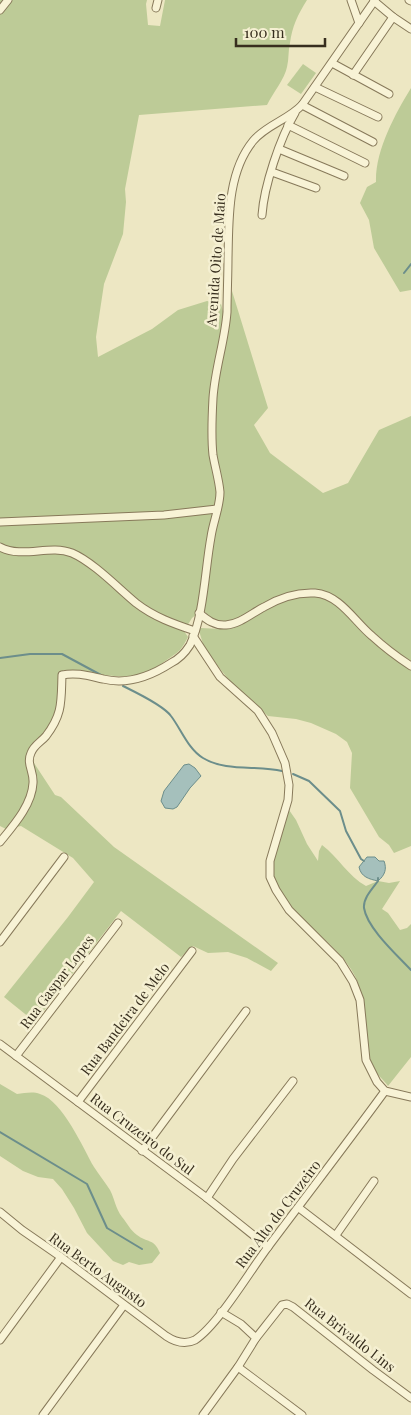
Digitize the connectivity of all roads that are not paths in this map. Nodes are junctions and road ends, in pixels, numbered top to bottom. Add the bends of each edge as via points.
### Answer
1 (8, 0) edge
2 (351, 0) edge
3 (374, 1) edge
4 (0, 10) edge
5 (393, 17) junction
6 (359, 23) junction
7 (411, 29) edge
8 (332, 63) junction
9 (353, 75) junction
10 (315, 87) junction
11 (389, 94) dead end
12 (299, 108) junction
13 (378, 117) dead end
14 (288, 125) junction
15 (373, 142) dead end
16 (279, 149) junction
17 (366, 163) dead end
18 (272, 172) junction
19 (344, 176) dead end
20 (316, 188) dead end
21 (262, 215) dead end
22 (217, 509) junction
23 (0, 522) edge
24 (0, 547) edge
25 (199, 613) junction
26 (194, 633) junction
27 (411, 666) edge
28 (0, 842) edge
29 (64, 857) dead end
30 (118, 923) dead end
31 (0, 942) edge
32 (192, 951) dead end
33 (246, 1011) dead end
34 (0, 1044) edge
35 (16, 1056) junction
36 (293, 1081) dead end
37 (385, 1091) junction
38 (411, 1097) edge
39 (78, 1102) junction
40 (142, 1151) junction
41 (374, 1181) dead end
42 (207, 1198) junction
43 (299, 1208) junction
44 (0, 1212) edge
45 (336, 1235) junction
46 (268, 1247) junction
47 (61, 1257) junction
48 (411, 1294) edge
49 (124, 1305) junction
50 (221, 1312) junction
51 (256, 1338) junction
52 (0, 1340) edge
53 (185, 1343) joint
54 (238, 1368) junction
55 (411, 1398) edge
56 (43, 1415) edge
57 (204, 1415) edge
58 (302, 1415) edge

1 - 4 street
2 - 6 street
3 - 5 street
3 - 6 street, Avenida Oito de Maio
5 - 7 street
5 - 9 street
6 - 8 street, Avenida Oito de Maio
8 - 9 street
8 - 10 street, Avenida Oito de Maio
9 - 11 street
10 - 12 street, Avenida Oito de Maio
10 - 13 street
12 - 14 street
12 - 15 street
12 - 22 street, Avenida Oito de Maio via 254,139 241,161 232,195 228,229 227,319 213,401 213,453 220,490
14 - 16 street
14 - 17 street
16 - 18 street
16 - 19 street
18 - 20 street
18 - 21 street via 264,195
22 - 23 street via 164,515
22 - 25 street, Avenida Oito de Maio
24 - 26 street via 18,552 70,552 158,617
25 - 26 street, Avenida Oito de Maio
25 - 27 street via 213,623 226,625 291,596 322,594 334,600 381,644
26 - 28 street, Avenida Oito de Maio via 187,650 178,659 142,678 119,681 80,674 62,675 59,715 28,760 33,776 32,792 19,817
26 - 37 street via 220,677 258,711 281,751 289,791 286,812 272,849 270,876 283,903 340,961 353,982 360,1000 366,1060
29 - 31 street
30 - 35 street, Rua Gaspar Lopes
32 - 39 street, Rua Bandeira de Melo
33 - 40 street
34 - 35 street, Rua Cruzeiro do Sul
35 - 39 street, Rua Cruzeiro do Sul
36 - 42 street
37 - 38 street
37 - 43 street, Rua Alto do Cruzeiro
39 - 40 street, Rua Cruzeiro do Sul
40 - 42 street, Rua Cruzeiro do Sul
41 - 45 street
42 - 46 street, Rua Cruzeiro do Sul
43 - 45 street
43 - 46 street, Rua Alto do Cruzeiro
44 - 47 street, Rua Berto Augusto
45 - 48 street
46 - 50 street, Rua Alto do Cruzeiro
47 - 49 street, Rua Berto Augusto
47 - 52 street
49 - 53 street, Rua Berto Augusto via 172,1340
49 - 56 street
50 - 51 street via 236,1320
50 - 53 street, Rua Alto do Cruzeiro via 204,1332
51 - 54 street
51 - 55 street, Rua Brivaldo Lins via 282,1305 287,1304
54 - 57 street
54 - 58 street

